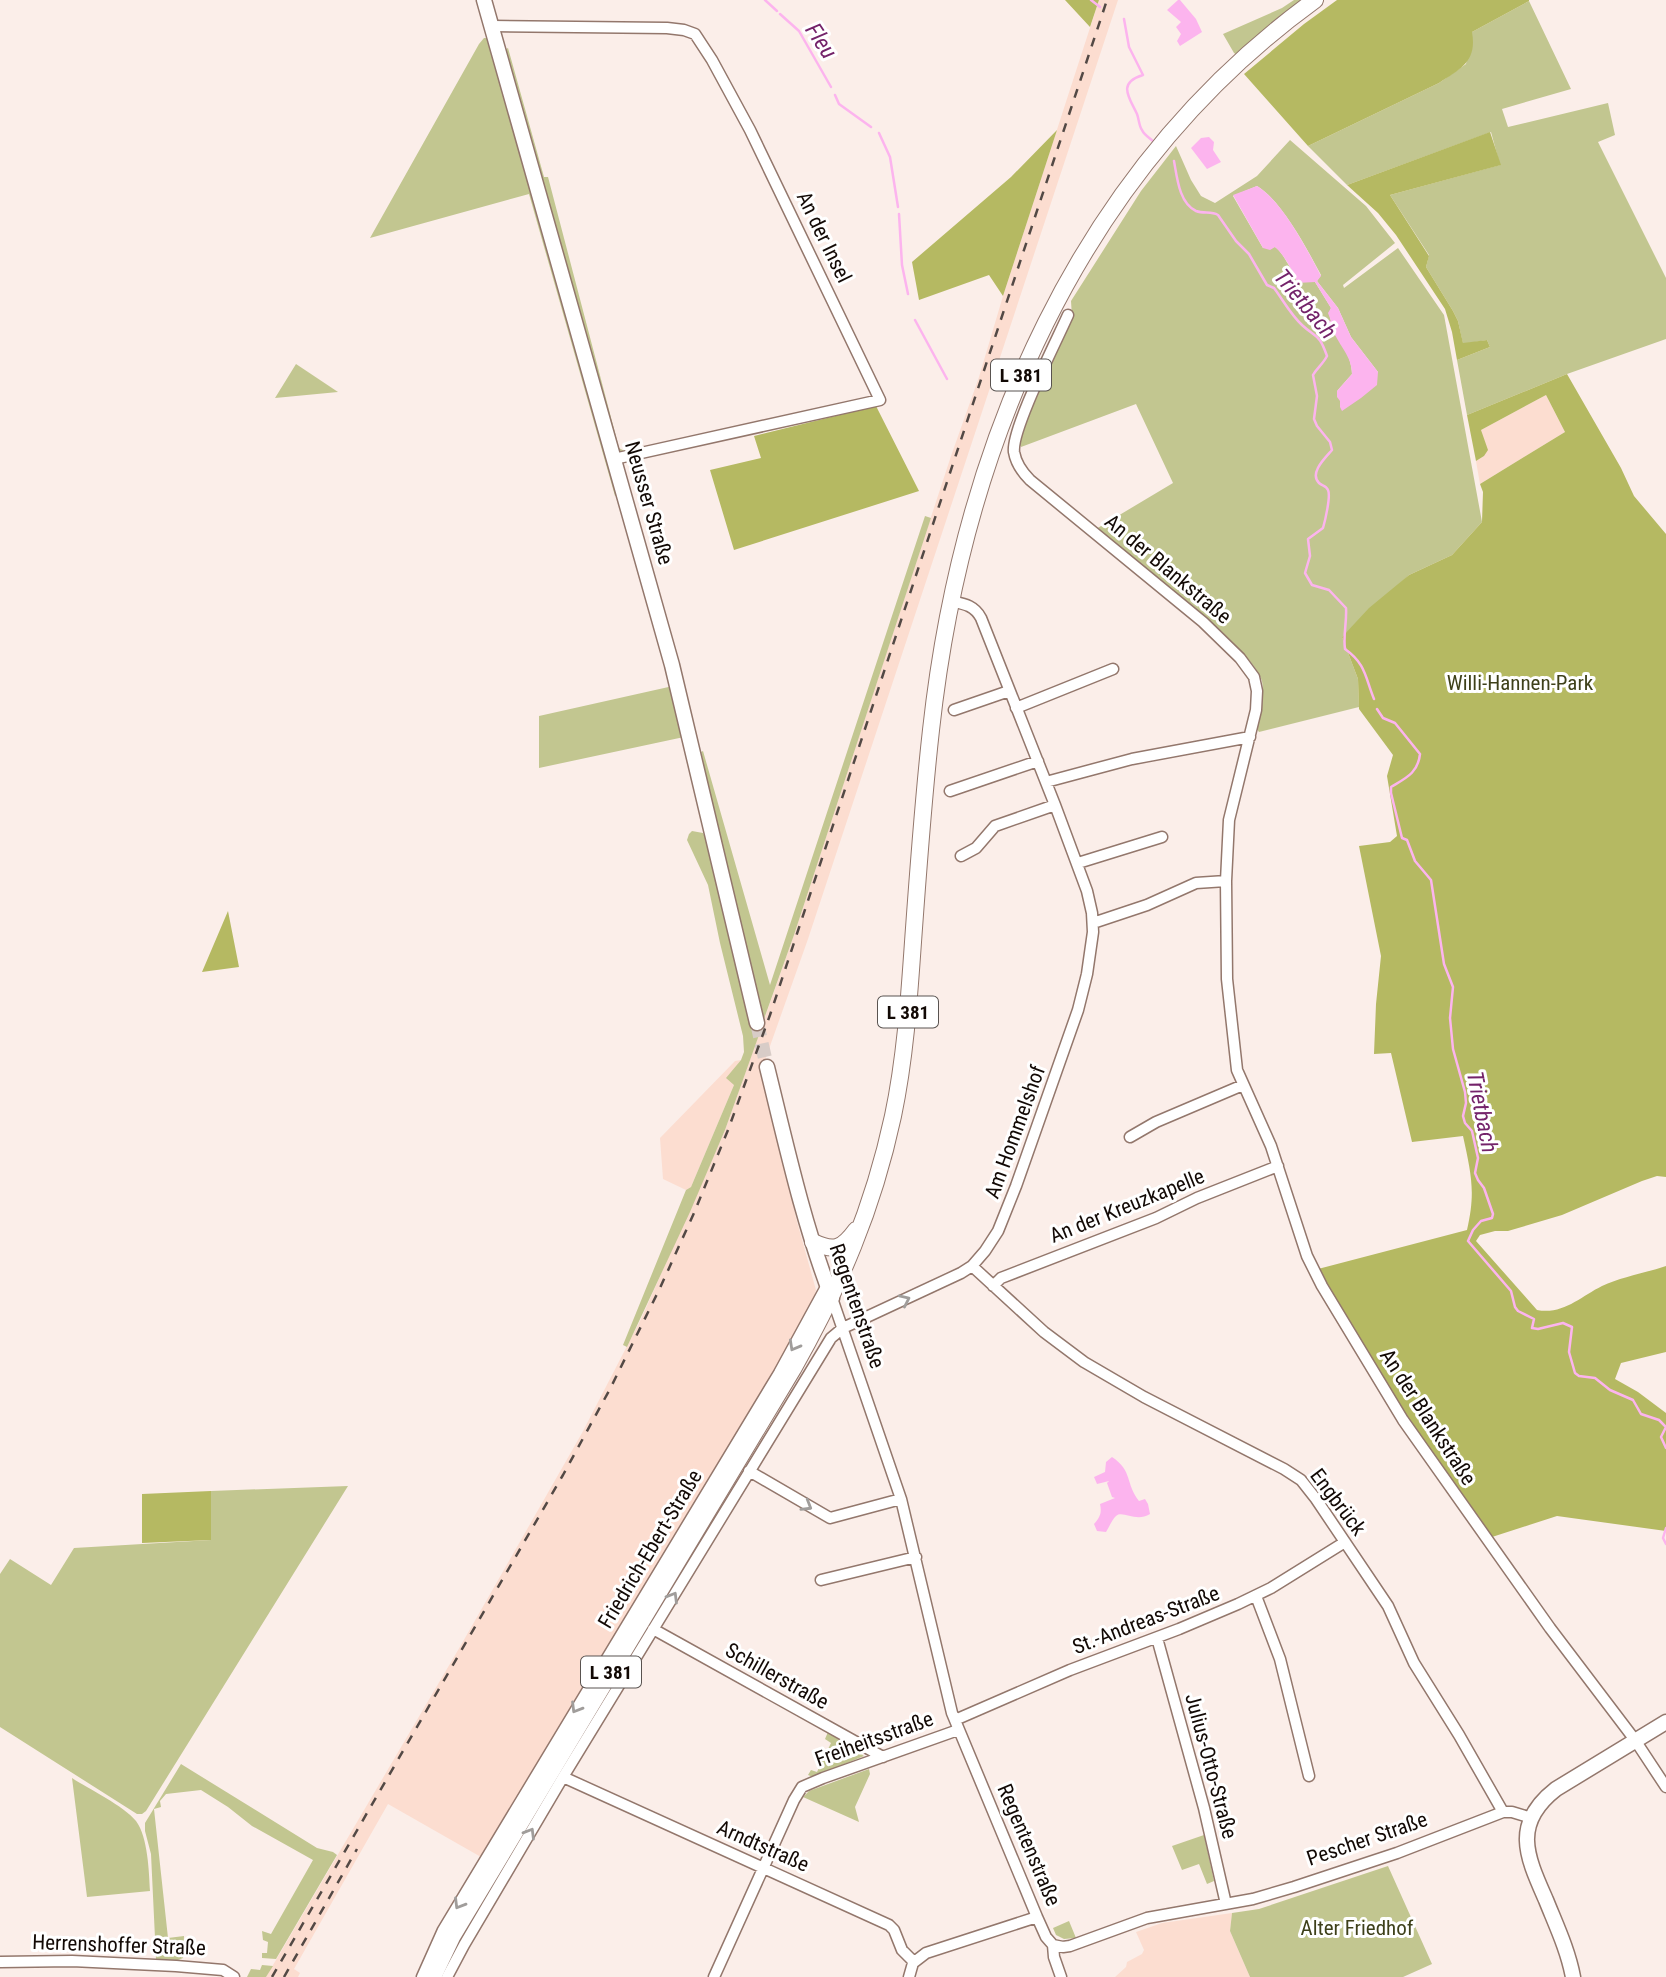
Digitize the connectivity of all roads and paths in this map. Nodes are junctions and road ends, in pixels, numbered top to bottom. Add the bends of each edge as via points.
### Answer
1 (484, 0) edge
2 (1315, 0) edge
3 (492, 26) junction
4 (1069, 315) dead end
5 (614, 459) junction
6 (950, 601) junction
7 (1113, 669) dead end
8 (1009, 691) junction
9 (1016, 708) junction
10 (954, 710) dead end
11 (1250, 737) junction
12 (1038, 761) junction
13 (1046, 782) junction
14 (950, 791) dead end
15 (1055, 805) junction
16 (1161, 837) dead end
17 (961, 856) dead end
18 (1078, 863) junction
19 (1226, 881) junction
20 (1093, 923) junction
21 (757, 1023) tunnel mouth
22 (767, 1067) tunnel mouth
23 (1243, 1085) junction
24 (1130, 1137) dead end
25 (1278, 1166) junction
26 (863, 1220) junction
27 (813, 1242) junction
28 (972, 1266) junction
29 (993, 1286) junction
30 (829, 1292) junction
31 (843, 1328) junction
32 (749, 1471) junction
33 (901, 1499) junction
34 (1345, 1542) junction
35 (916, 1557) junction
36 (821, 1580) dead end
37 (1256, 1596) junction
38 (653, 1629) junction
39 (1157, 1638) junction
40 (1666, 1722) edge
41 (956, 1725) junction
42 (1635, 1740) junction
43 (883, 1757) junction
44 (1309, 1776) dead end
45 (563, 1777) junction
46 (1666, 1787) edge
47 (1503, 1812) junction
48 (1532, 1818) junction
49 (763, 1868) junction
50 (1226, 1904) junction
51 (1037, 1917) junction
52 (1053, 1945) junction
53 (0, 1962) edge
54 (914, 1962) junction
55 (234, 1977) edge
56 (422, 1977) edge
57 (433, 1977) edge
58 (447, 1977) edge
59 (714, 1977) edge
60 (909, 1977) edge
61 (1061, 1977) edge
62 (1573, 1977) edge

1 - 3 street, Neusser Straße
2 - 6 main road, L 381 via 1236,65 1196,105 1095,236 1031,353 1003,418 967,529
3 - 5 street, Neusser Straße
3 - 5 street, An der Insel via 676,29 695,34 750,130 880,400
4 - 11 street, An der Blankstraße via 1020,426 1014,447 1017,463 1030,480 1203,622 1247,665 1257,691
5 - 21 street, Neusser Straße via 681,700
6 - 8 street, Am Hommelshof via 978,612
6 - 26 main road, L 381 via 930,735 903,1050 890,1130
7 - 9 street
8 - 9 street, Am Hommelshof
8 - 10 street
9 - 12 street, Am Hommelshof
11 - 13 street via 1132,759
11 - 19 street, An der Blankstraße via 1229,820
12 - 13 street, Am Hommelshof
12 - 14 street
13 - 15 street, Am Hommelshof
15 - 17 street via 995,825 975,848
15 - 18 street, Am Hommelshof
16 - 18 street
18 - 20 street, Am Hommelshof
19 - 20 street via 1196,883
19 - 23 street, An der Blankstraße via 1228,995 1235,1063
20 - 28 street, Am Hommelshof via 1081,1000 1039,1124 998,1231
22 - 27 street, Regentenstraße
23 - 24 street
23 - 25 street, An der Blankstraße
25 - 29 street, An der Kreuzkapelle via 1001,1278
25 - 42 street, An der Blankstraße via 1314,1271 1393,1403 1550,1628
26 - 27 main road via 840,1247
26 - 30 main road, L 381
27 - 30 street, Regentenstraße
28 - 29 street, Engbrück
31 -> 28 street, Am Hommelshof
29 - 34 street, Engbrück via 1084,1362 1295,1476 1313,1493
30 - 31 street, Regentenstraße
30 -> 56 street, Friedrich-Ebert-Straße via 449,1920
30 - 57 main road, L 381 via 790,1375 452,1937
31 - 32 street via 831,1338
31 - 33 street, Regentenstraße
32 -> 33 street via 827,1517
38 -> 32 street
33 - 35 street, Regentenstraße
34 - 37 street, St.-Andreas-Straße
34 - 47 street, Engbrück via 1388,1606 1414,1664
35 - 36 street
35 - 41 street, Regentenstraße
37 - 39 street, St.-Andreas-Straße
37 - 44 street via 1284,1670
38 - 43 street, Schillerstraße
38 - 45 street
39 - 41 street, St.-Andreas-Straße via 1070,1670
39 - 50 street, Julius-Otto-Straße
40 - 42 street
41 - 43 street, Freiheitsstraße
41 - 51 street, Regentenstraße
42 - 46 street, An der Blankstraße
42 - 48 street via 1556,1789
43 - 49 street, Freiheitsstraße via 802,1787
45 - 49 street, Arndtstraße
58 -> 45 street
47 - 48 street
47 - 50 street, Pescher Straße via 1362,1865
48 - 62 street via 1528,1858
49 - 54 street, Arndtstraße via 889,1924
49 - 59 street, Freiheitsstraße
50 - 52 street, Pescher Straße via 1147,1918 1070,1946
51 - 52 street, Regentenstraße
51 - 54 street via 926,1952
52 - 61 street, Regentenstraße
53 - 55 street, Herrenshoffer Straße via 176,1966 223,1970
54 - 60 street

